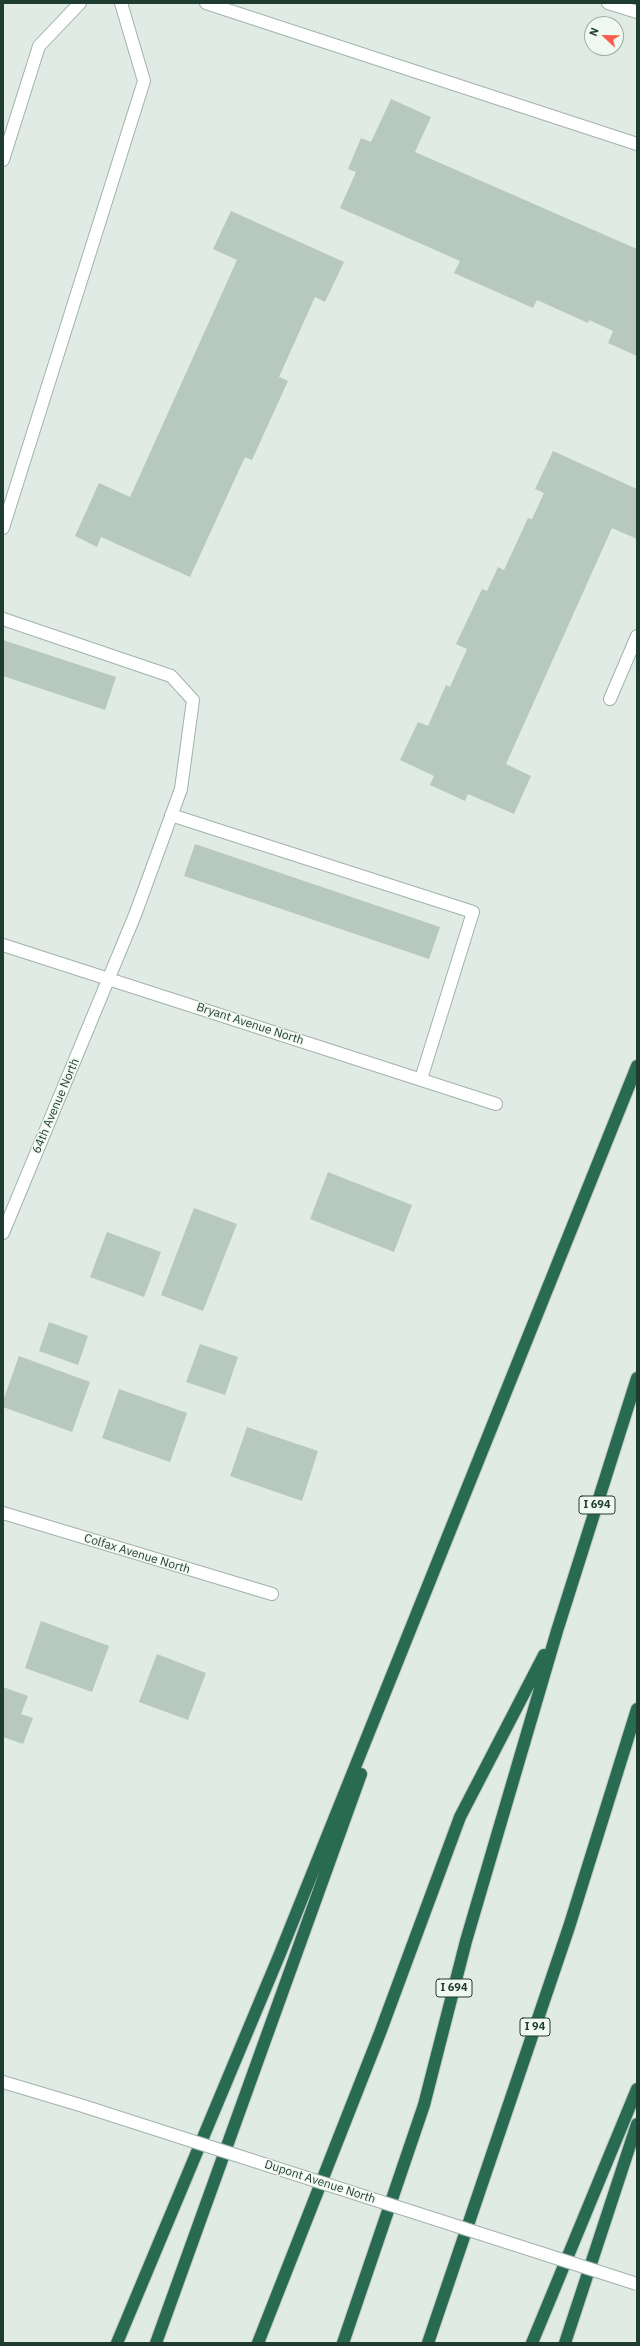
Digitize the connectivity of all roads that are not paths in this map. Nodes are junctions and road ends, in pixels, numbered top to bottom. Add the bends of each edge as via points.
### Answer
1 (80, 3) edge
2 (121, 3) edge
3 (206, 3) edge
4 (608, 3) edge
5 (637, 11) edge
6 (637, 144) edge
7 (3, 160) edge
8 (3, 528) edge
9 (3, 619) edge
10 (637, 636) edge
11 (610, 699) dead end
12 (171, 815) junction
13 (3, 945) edge
14 (108, 979) junction
15 (637, 1066) edge
16 (421, 1079) junction
17 (496, 1104) dead end
18 (3, 1233) edge
19 (637, 1378) edge
20 (3, 1513) edge
21 (430, 1580) junction
22 (272, 1594) dead end
23 (556, 1631) junction
24 (637, 1709) edge
25 (3, 2082) edge
26 (637, 2089) edge
27 (637, 2124) edge
28 (637, 2284) edge
29 (117, 2343) edge
30 (156, 2343) edge
31 (258, 2343) edge
32 (343, 2343) edge
33 (428, 2343) edge
34 (532, 2343) edge
35 (565, 2343) edge

1 - 7 street via 39,46
2 - 8 street via 144,80
3 - 6 street
4 - 5 street
9 - 12 street, 64th Avenue North via 171,676 193,700 181,788
10 - 11 street
12 - 14 street, 64th Avenue North via 135,915
12 - 16 street via 473,912
13 - 14 street, Bryant Avenue North
14 - 16 street, Bryant Avenue North
14 - 18 street, 64th Avenue North
15 - 21 highway
16 - 17 street, Bryant Avenue North
19 - 23 highway, I 694
20 - 22 street, Colfax Avenue North
21 - 29 highway via 279,1956
21 - 30 highway
23 - 31 highway via 460,1817 383,2026
23 - 32 highway, I 694 via 466,1941 424,2105
24 - 33 highway, I 94 via 569,1926
25 - 28 street, Dupont Avenue North, bridge
26 - 34 highway
27 - 35 highway

